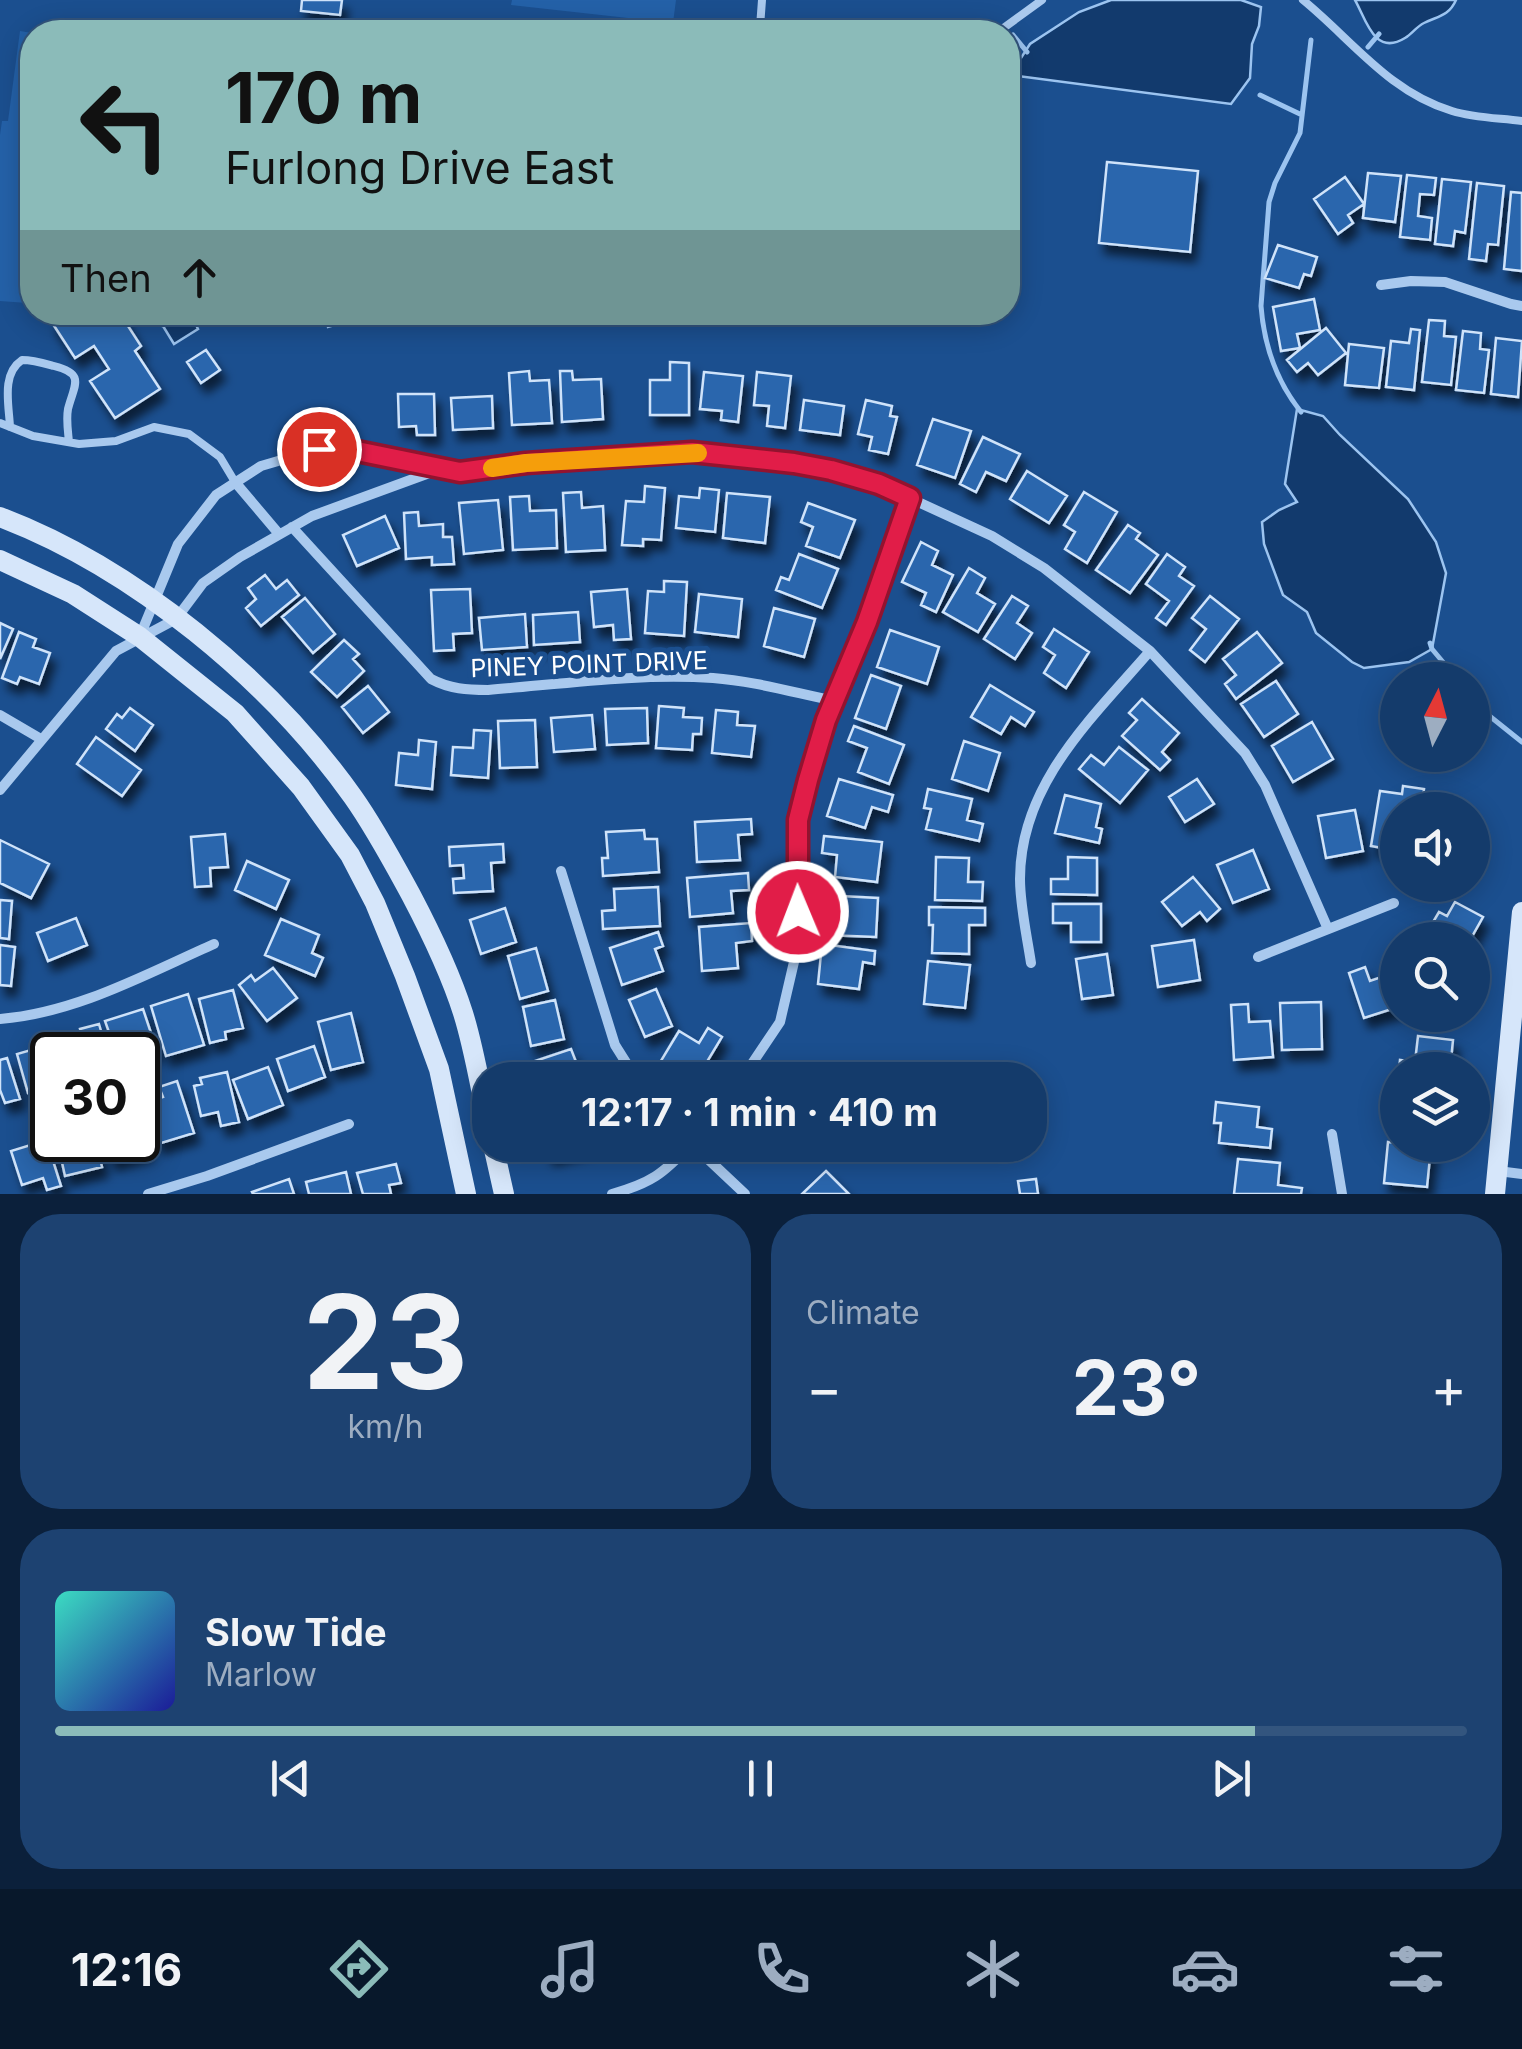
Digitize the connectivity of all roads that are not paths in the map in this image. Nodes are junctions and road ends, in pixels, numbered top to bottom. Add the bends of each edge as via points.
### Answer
1 (1042, 0) edge
2 (1302, 0) edge
3 (1014, 20) edge
4 (1522, 121) edge
5 (1381, 285) dead end
6 (1522, 306) edge
7 (5, 425) edge
8 (69, 442) junction
9 (444, 468) junction
10 (235, 482) junction
11 (910, 498) junction
12 (0, 517) edge
13 (292, 527) junction
14 (280, 534) junction
15 (0, 560) edge
16 (153, 602) junction
17 (176, 619) junction
18 (140, 637) junction
19 (1150, 651) junction
20 (835, 702) junction
21 (0, 715) edge
22 (42, 739) junction
23 (0, 790) edge
24 (561, 871) dead end
25 (1394, 904) dead end
26 (1522, 912) edge
27 (1328, 929) junction
28 (214, 944) dead end
29 (1258, 957) dead end
30 (1031, 963) dead end
31 (0, 1019) edge
32 (475, 1062) edge
33 (625, 1062) edge
34 (753, 1062) edge
35 (349, 1124) dead end
36 (1332, 1134) dead end
37 (497, 1162) edge
38 (675, 1162) edge
39 (710, 1162) edge
40 (1497, 1171) junction
41 (1522, 1174) edge
42 (148, 1194) edge
43 (466, 1194) edge
44 (504, 1194) edge
45 (612, 1194) edge
46 (745, 1194) edge
47 (1342, 1194) edge
48 (1495, 1194) edge

1 - 3 lane
2 - 4 lane via 1410,94 1452,111
5 - 6 street via 1446,282
7 - 8 lane
7 - 8 lane via 14,366 22,360 67,369 76,386 67,415
8 - 10 lane via 116,441 154,427 189,434 220,457
9 - 10 street via 319,449 261,466
9 - 11 street via 460,472 692,452 831,470
9 - 13 street
10 - 14 street
10 - 16 street via 216,494 178,544
11 - 19 street via 1044,568
11 - 20 street
12 - 16 main road via 91,559
13 - 14 street
13 - 20 street, PINEY POINT DRIVE via 444,686 488,690 717,678
14 - 17 street via 204,583
15 - 18 main road via 73,594
16 - 17 main road
16 - 18 street
17 - 18 street
17 - 32 main road via 291,721 354,799 435,940
18 - 22 street via 116,651
18 - 43 main road via 235,714 301,787 350,855 375,902 439,1069
19 - 27 street via 1246,753
19 - 30 street via 1056,761 1030,817 1020,880
20 - 34 street via 798,820 797,949 780,1022
21 - 22 street
22 - 23 street
24 - 33 street
25 - 27 street
26 - 40 main road
27 - 29 street
28 - 31 street via 75,1004
35 - 42 street
36 - 47 street
37 - 44 main road
38 - 45 street
39 - 46 street
40 - 41 street
40 - 48 main road

